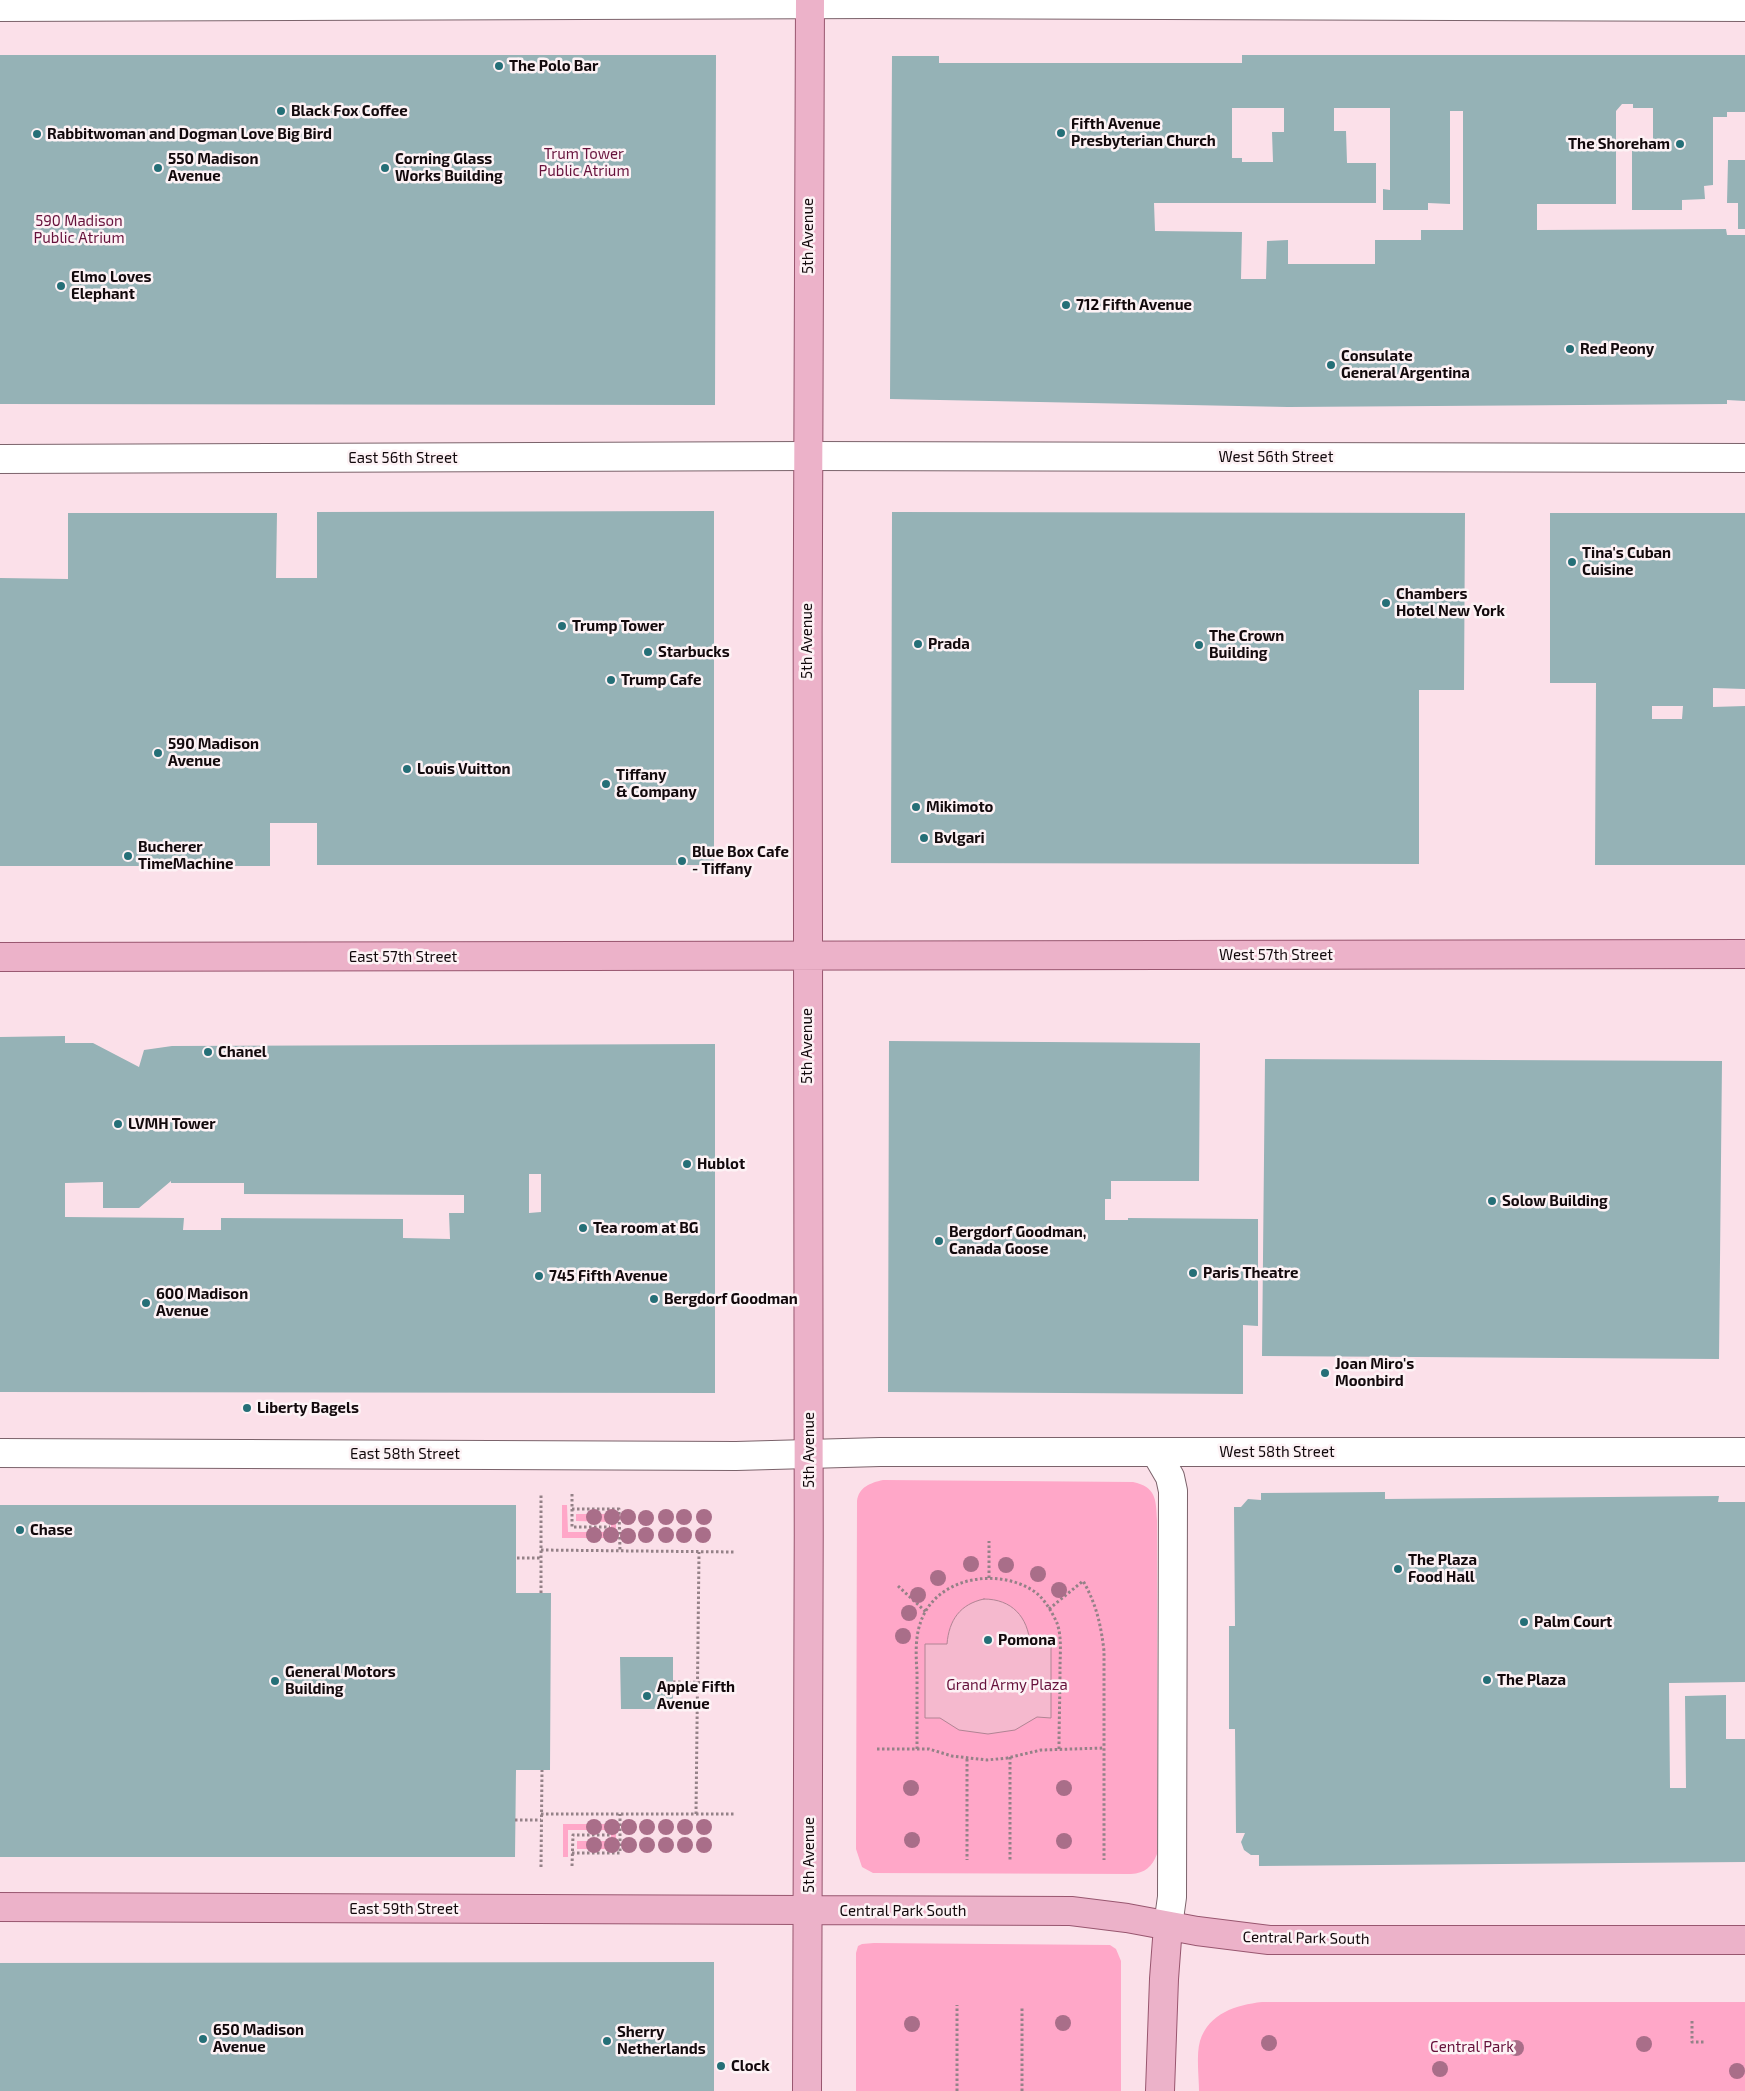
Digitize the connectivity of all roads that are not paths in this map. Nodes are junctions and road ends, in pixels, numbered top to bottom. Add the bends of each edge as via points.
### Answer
1 (810, 2) edge
2 (0, 7) edge
3 (1745, 7) edge
4 (807, 456) junction
5 (1745, 458) edge
6 (0, 459) edge
7 (1745, 954) edge
8 (0, 956) edge
9 (806, 956) junction
10 (1745, 1452) edge
11 (0, 1453) edge
12 (1156, 1453) junction
13 (809, 1454) junction
14 (0, 1907) edge
15 (809, 1910) junction
16 (1168, 1926) junction
17 (1745, 1940) edge
18 (807, 2091) edge
19 (1160, 2091) edge

1 - 2 street
1 - 3 street
1 - 4 main road, 5th Avenue
4 - 5 street, West 56th Street
4 - 6 street, East 56th Street
4 - 9 main road, 5th Avenue
7 - 9 main road, West 57th Street
8 - 9 main road, East 57th Street
9 - 13 main road, 5th Avenue
10 - 12 street, West 58th Street
11 - 13 street, East 58th Street
12 - 13 street, West 58th Street
12 - 16 street via 1170,1477 1173,1491 1172,1897
13 - 15 main road, 5th Avenue
14 - 15 main road, East 59th Street
15 - 16 main road, Central Park South via 1071,1911
15 - 18 main road, 5th Avenue
16 - 17 main road, Central Park South via 1269,1940
16 - 19 main road

